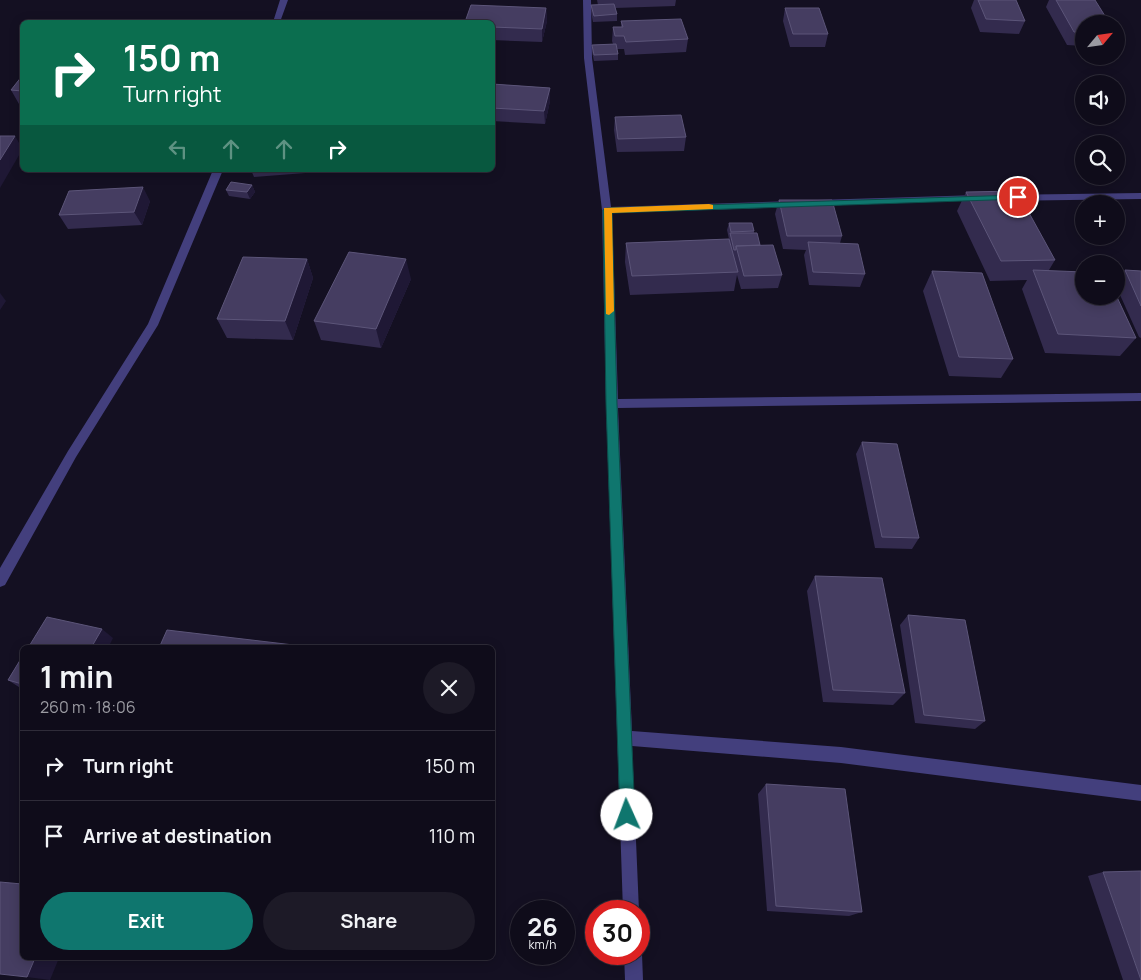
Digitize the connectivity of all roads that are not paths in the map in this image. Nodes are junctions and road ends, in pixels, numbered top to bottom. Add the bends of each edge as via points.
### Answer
1 (284, 0) edge
2 (587, 0) edge
3 (277, 20) edge
4 (217, 172) edge
5 (1141, 196) edge
6 (607, 210) junction
7 (1141, 397) edge
8 (612, 404) junction
9 (0, 581) edge
10 (624, 738) junction
11 (1141, 793) edge
12 (631, 900) edge
13 (633, 965) edge
14 (634, 980) edge

1 - 3 street
2 - 6 street via 588,58
4 - 9 street via 154,325 72,454
5 - 6 street
6 - 8 street
7 - 8 street
8 - 10 street
10 - 11 street via 841,755
10 - 12 street
13 - 14 street

